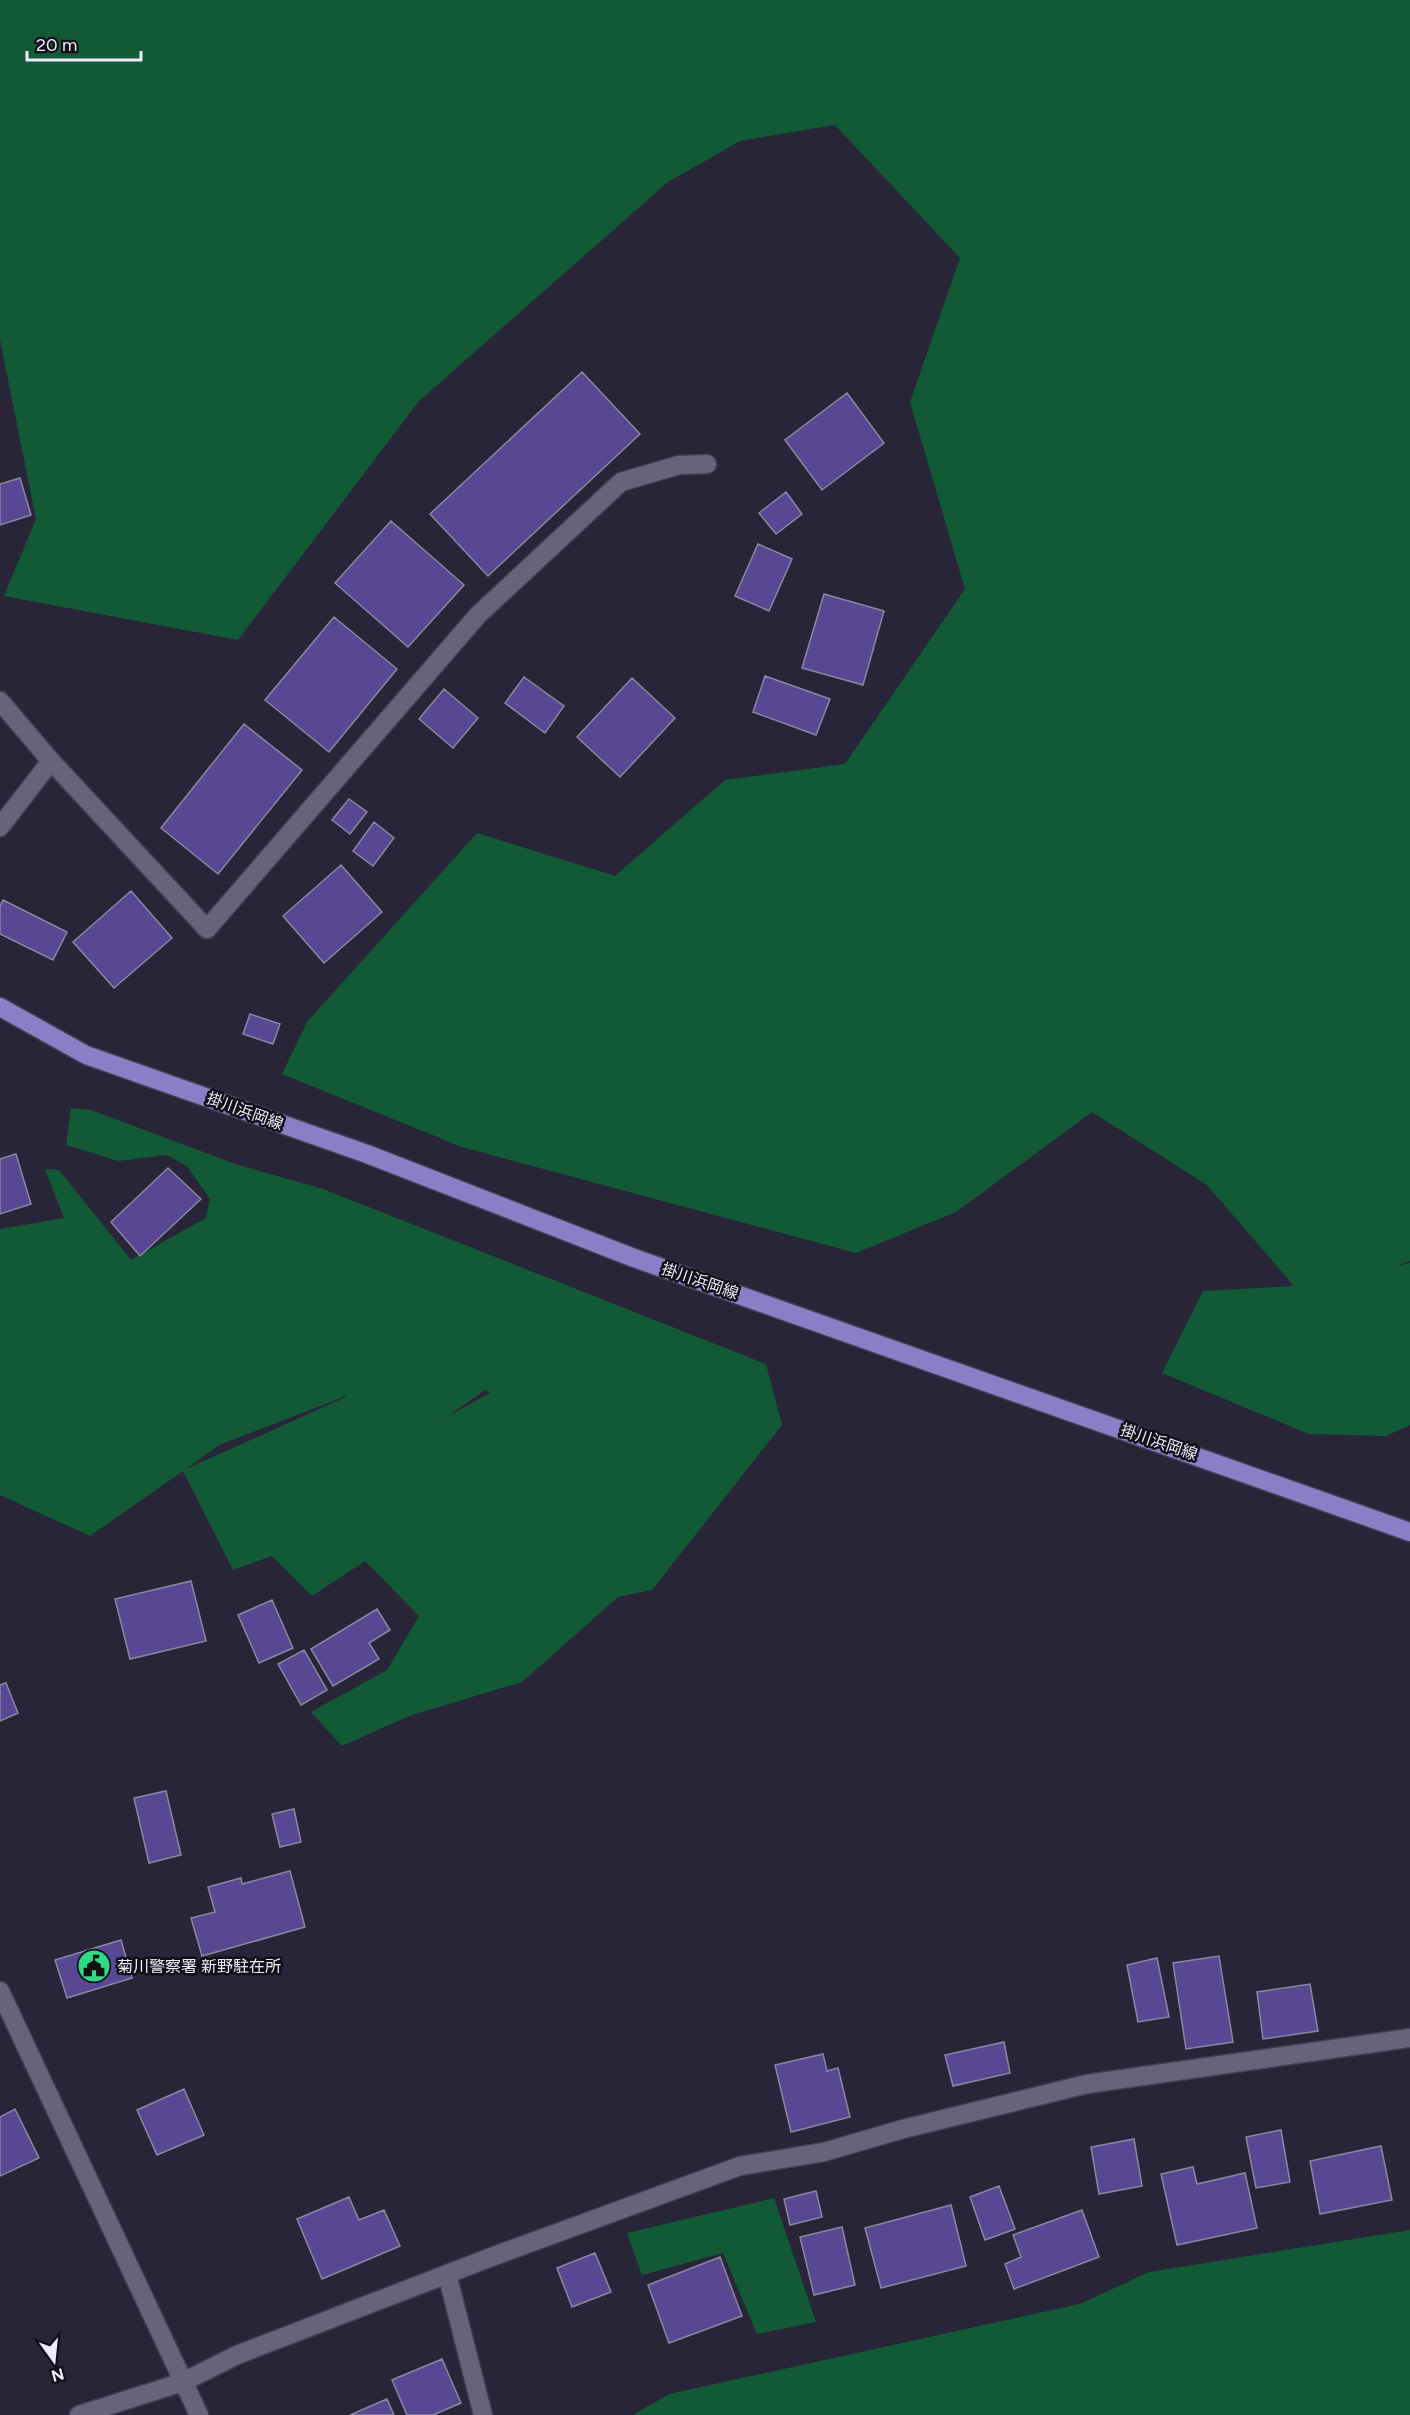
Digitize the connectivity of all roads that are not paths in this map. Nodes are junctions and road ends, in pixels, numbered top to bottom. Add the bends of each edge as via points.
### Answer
1 (706, 464) dead end
2 (0, 701) edge
3 (51, 761) junction
4 (0, 827) edge
5 (0, 1007) edge
6 (1410, 1532) edge
7 (0, 1991) edge
8 (1410, 2038) edge
9 (447, 2274) junction
10 (183, 2382) junction
11 (79, 2415) edge
12 (199, 2415) edge
13 (483, 2415) edge

1 - 3 street via 679,465 621,482 478,615 207,929
2 - 3 street
3 - 4 street
5 - 6 main road, 掛川浜岡線 via 86,1055 367,1154 634,1258
7 - 10 street
8 - 9 street via 1087,2084 824,2152 740,2166
9 - 10 street via 237,2355
9 - 13 street
10 - 11 street
10 - 12 street

